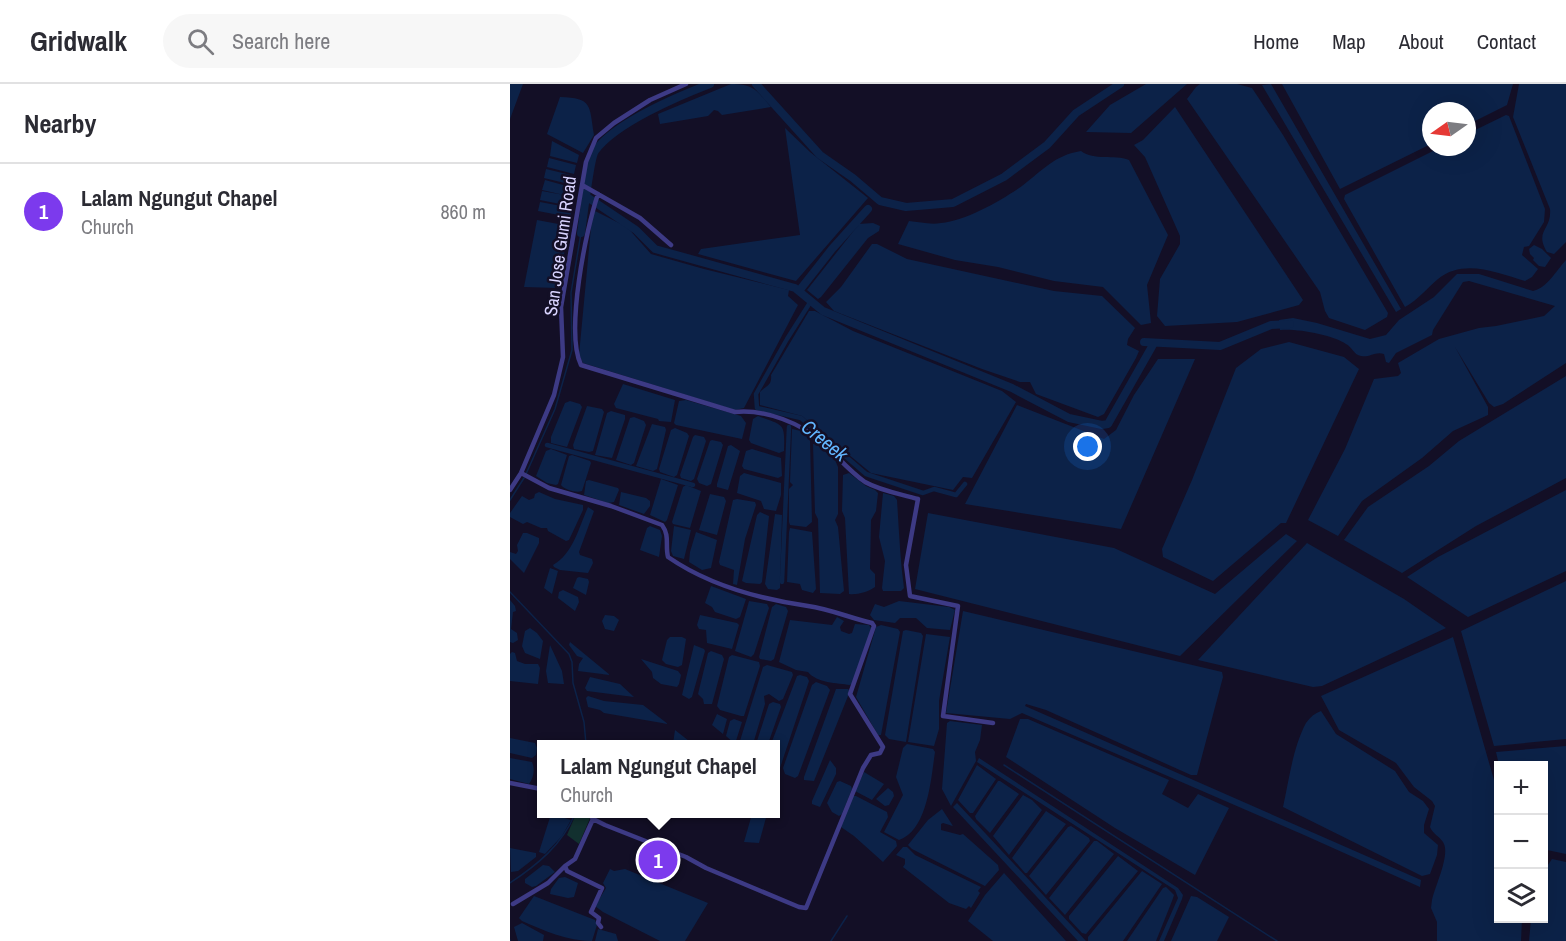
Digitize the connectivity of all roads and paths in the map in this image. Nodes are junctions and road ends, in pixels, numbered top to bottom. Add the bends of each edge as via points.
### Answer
1 (686, 84) edge
2 (582, 185) junction
3 (598, 194) junction
4 (671, 245) dead end
5 (523, 475) junction
6 (510, 490) edge
7 (993, 723) dead end
8 (510, 783) edge
9 (537, 788) edge
10 (593, 819) joint
11 (566, 866) junction
12 (513, 904) dead end
13 (601, 927) dead end

1 - 2 street, San Jose Gumi Road via 650,100 596,138
2 - 3 street
2 - 5 street, San Jose Gumi Road via 561,307 563,357 554,394
3 - 4 street via 640,218
3 - 7 street via 575,307 577,356 581,365 735,412 762,413 808,430 863,481 918,499 906,565 910,596 958,606 943,716
5 - 6 street, San Jose Gumi Road
5 - 10 street via 549,488 662,525 668,536 668,557 718,584 776,602 872,622 874,626 850,694 883,747 880,753 871,755 863,768 806,908
8 - 9 street
10 - 11 street via 575,858
11 - 12 street via 549,883
11 - 13 street via 567,871 602,888 591,912 599,918

